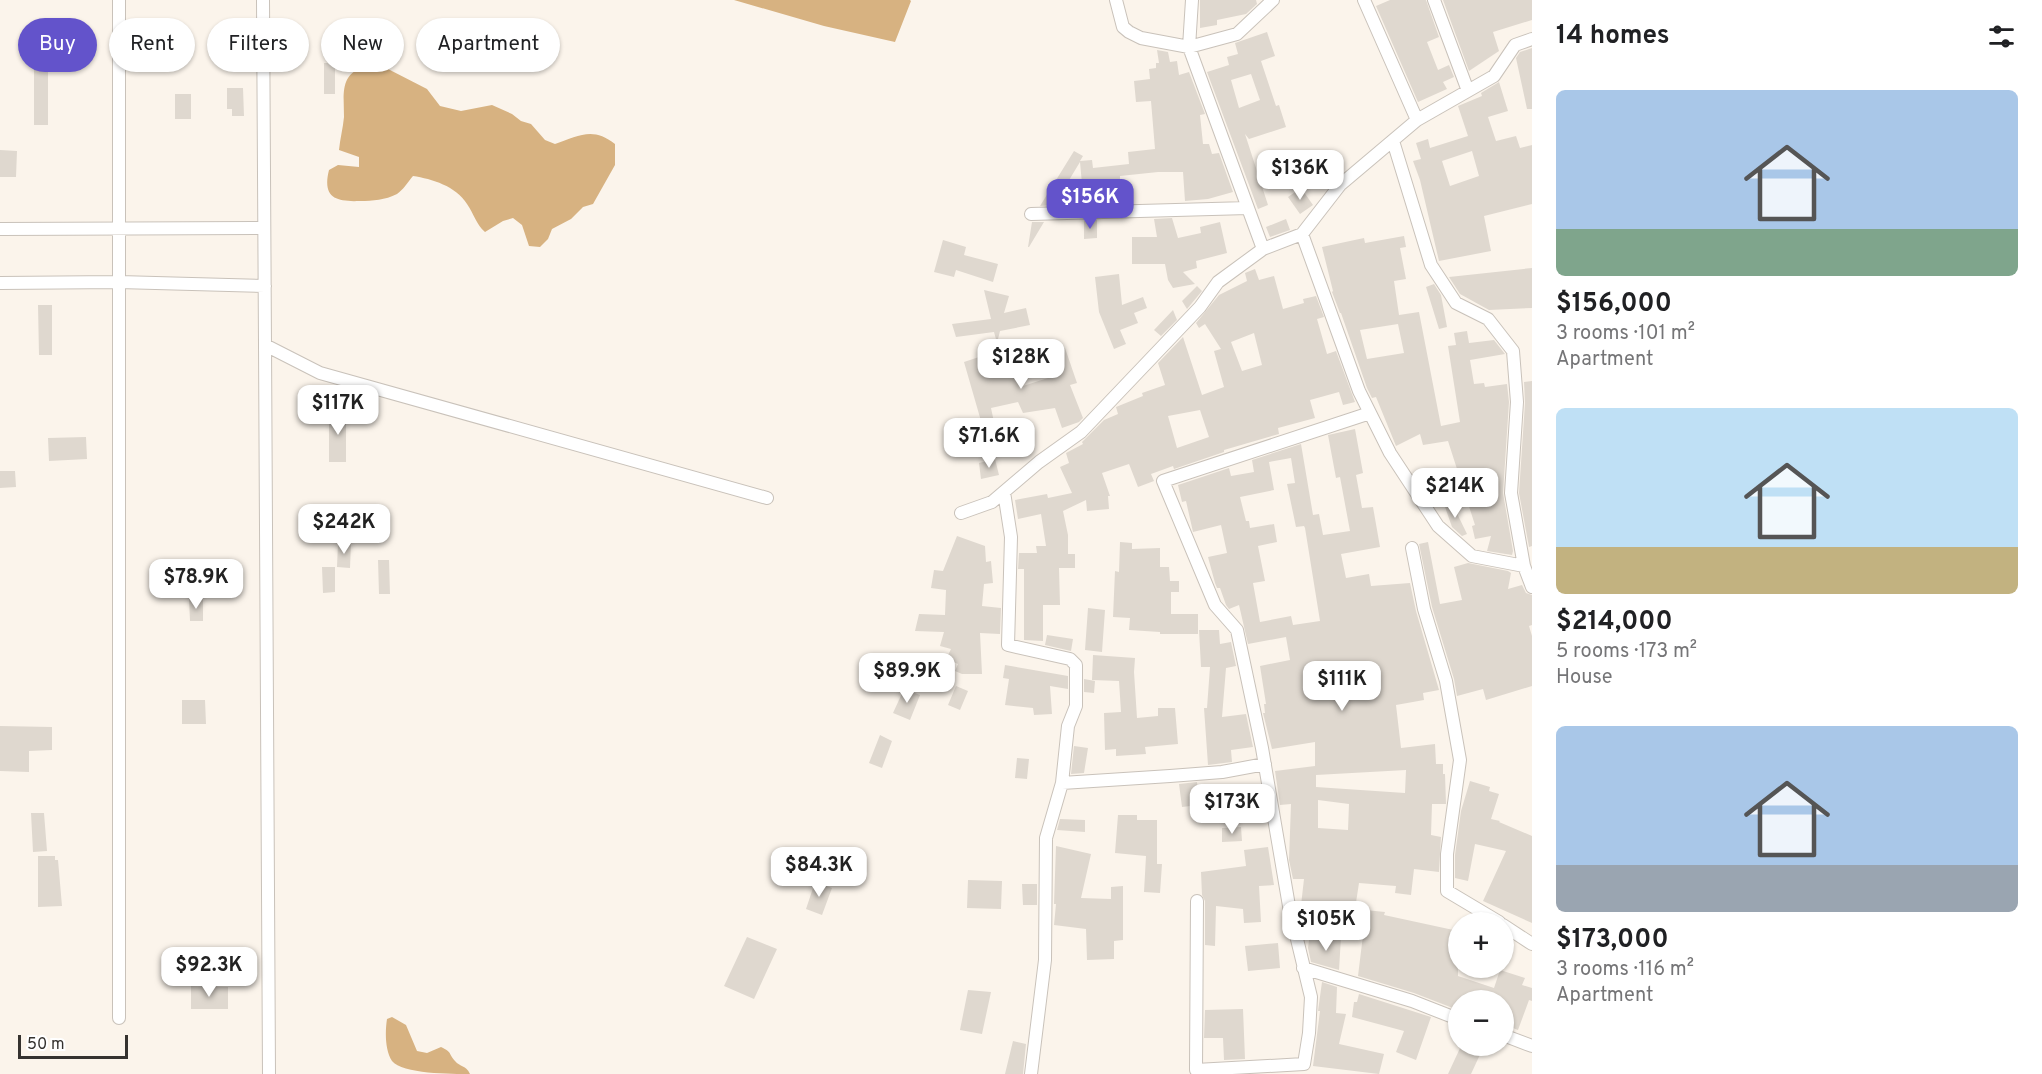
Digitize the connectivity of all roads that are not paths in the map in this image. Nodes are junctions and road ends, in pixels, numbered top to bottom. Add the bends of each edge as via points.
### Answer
1 (119, 0) edge
2 (263, 0) edge
3 (1116, 0) edge
4 (1192, 0) edge
5 (1274, 0) edge
6 (1364, 0) edge
7 (1434, 0) edge
8 (1532, 39) edge
9 (1189, 47) junction
10 (1468, 91) junction
11 (1417, 120) junction
12 (1393, 141) junction
13 (1248, 208) junction
14 (1031, 214) dead end
15 (119, 228) junction
16 (264, 228) junction
17 (0, 229) edge
18 (1302, 234) junction
19 (1263, 249) junction
20 (119, 282) junction
21 (0, 283) edge
22 (265, 286) junction
23 (265, 345) junction
24 (1370, 413) junction
25 (1004, 492) junction
26 (767, 498) dead end
27 (961, 513) dead end
28 (1412, 549) dead end
29 (1524, 566) junction
30 (1532, 588) edge
31 (1265, 764) junction
32 (1062, 783) junction
33 (1197, 901) dead end
34 (1481, 912) edge
35 (1514, 932) edge
36 (1532, 944) edge
37 (1303, 968) junction
38 (1448, 1014) edge
39 (119, 1018) dead end
40 (1514, 1039) edge
41 (1532, 1046) edge
42 (269, 1074) edge
43 (1031, 1074) edge

1 - 15 street
2 - 16 street
3 - 9 street via 1123,27 1129,32
4 - 9 street
5 - 9 street via 1237,34
6 - 11 street
7 - 10 street
8 - 10 street via 1515,45 1494,76
9 - 13 street
10 - 11 street
11 - 12 street
12 - 18 street via 1340,185
12 - 29 street via 1431,265 1456,303 1488,319 1513,351 1517,402 1511,493
13 - 14 street
13 - 19 street
15 - 16 street
15 - 17 street
15 - 20 street
16 - 22 street
18 - 19 street
18 - 24 street
19 - 25 street via 1218,282 1200,307 1081,432
20 - 21 street
20 - 22 street
20 - 39 street
22 - 23 street
23 - 26 street via 320,373
23 - 42 street
24 - 29 street via 1390,453 1438,526 1472,556
24 - 31 street via 1163,481 1215,605 1237,630
25 - 27 street via 992,502
25 - 32 street via 1011,537 1008,645 1070,659 1076,665 1076,706 1068,726
28 - 34 street via 1424,609 1446,681 1461,760 1447,854 1447,891
29 - 30 street
31 - 32 street via 1170,777
31 - 37 street
32 - 43 street via 1046,838 1045,960
33 - 37 street via 1196,1070 1304,1065 1311,997
35 - 36 street
37 - 38 street
40 - 41 street

